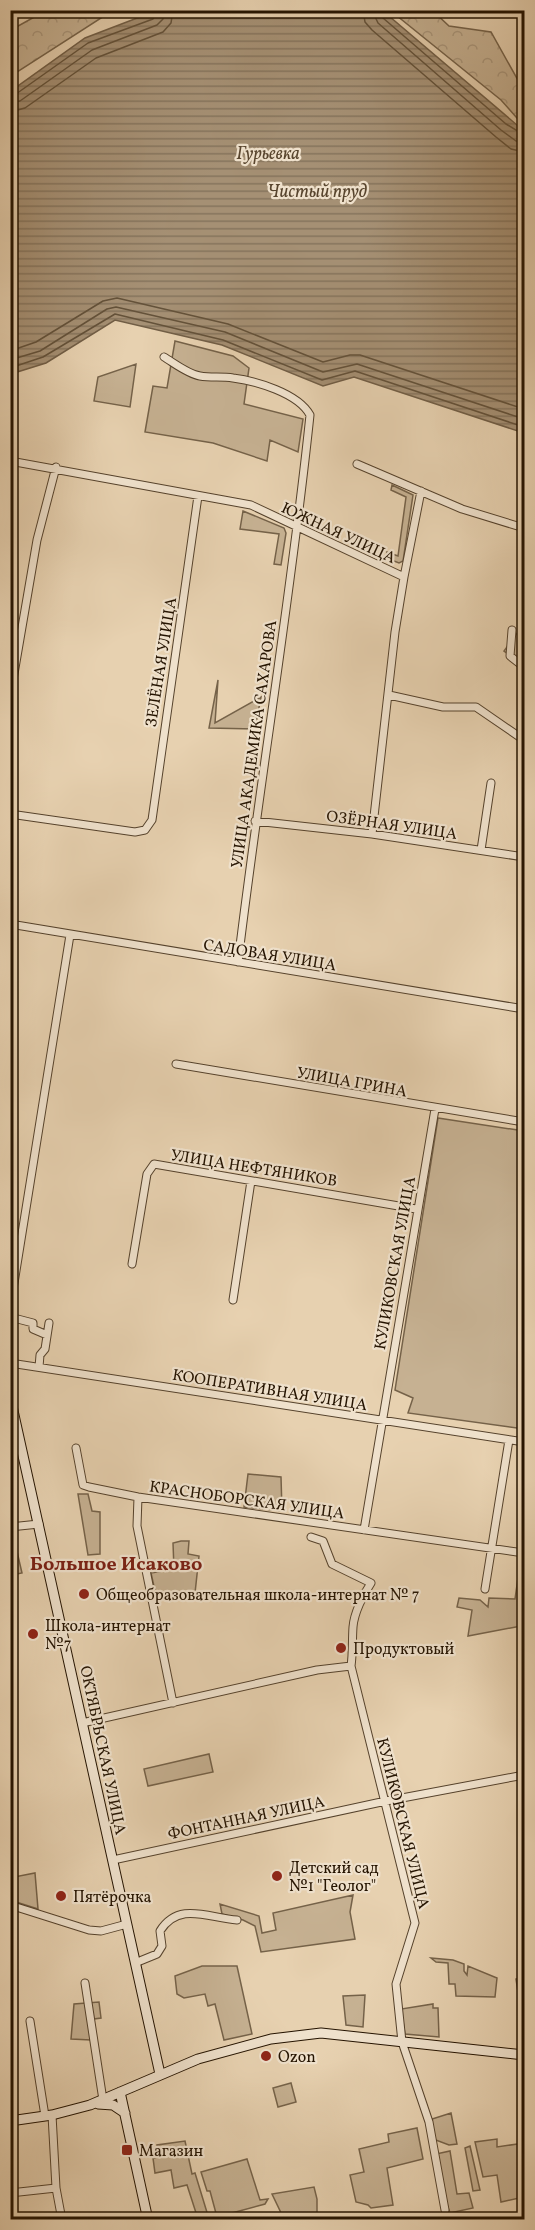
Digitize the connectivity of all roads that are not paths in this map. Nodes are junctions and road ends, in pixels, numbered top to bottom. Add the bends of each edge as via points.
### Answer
1 (521, 10) edge
2 (525, 14) edge
3 (164, 357) dead end
4 (10, 461) edge
5 (357, 464) dead end
6 (56, 467) junction
7 (421, 492) junction
8 (198, 496) junction
9 (525, 528) edge
10 (298, 529) junction
11 (405, 578) junction
12 (512, 630) dead end
13 (525, 667) edge
14 (388, 695) junction
15 (10, 697) edge
16 (525, 740) edge
17 (491, 783) dead end
18 (10, 814) edge
19 (255, 821) junction
20 (372, 834) junction
21 (481, 850) junction
22 (525, 857) edge
23 (10, 924) edge
24 (70, 935) junction
25 (238, 962) junction
26 (525, 1009) edge
27 (176, 1064) dead end
28 (435, 1109) junction
29 (525, 1122) edge
30 (250, 1181) junction
31 (417, 1209) junction
32 (132, 1264) dead end
33 (233, 1300) dead end
34 (10, 1308) edge
35 (10, 1317) edge
36 (49, 1323) dead end
37 (47, 1335) junction
38 (10, 1363) edge
39 (39, 1367) junction
40 (10, 1397) edge
41 (381, 1420) junction
42 (509, 1440) junction
43 (15, 1442) edge
44 (525, 1442) edge
45 (76, 1448) dead end
46 (138, 1497) junction
47 (39, 1524) junction
48 (10, 1527) edge
49 (364, 1530) junction
50 (311, 1537) dead end
51 (490, 1547) junction
52 (525, 1553) edge
53 (485, 1589) dead end
54 (351, 1666) junction
55 (172, 1703) junction
56 (82, 1723) junction
57 (525, 1774) edge
58 (386, 1801) junction
59 (113, 1860) junction
60 (10, 1905) edge
61 (237, 1920) dead end
62 (127, 1924) junction
63 (135, 1962) junction
64 (85, 1983) dead end
65 (30, 2021) dead end
66 (402, 2042) junction
67 (525, 2055) edge
68 (160, 2074) junction
69 (120, 2092) junction
70 (103, 2100) junction
71 (90, 2104) junction
72 (124, 2113) junction
73 (48, 2116) junction
74 (10, 2121) edge
75 (56, 2188) junction
76 (10, 2193) edge
77 (445, 2210) dead end
78 (62, 2220) edge
79 (148, 2220) edge

1 - 2 street
3 - 10 street, УЛИЦА АКАДЕМИКА САХАРОВА via 198,376 261,385 306,407 309,415
4 - 6 street, ЮЖНАЯ УЛИЦА
5 - 7 street
6 - 8 street, ЮЖНАЯ УЛИЦА
6 - 15 street via 37,540
7 - 9 street
7 - 11 street
8 - 10 street, ЮЖНАЯ УЛИЦА via 251,505
8 - 18 street, ЗЕЛЁНАЯ УЛИЦА via 152,820 145,830 135,832
10 - 11 street, ЮЖНАЯ УЛИЦА
10 - 19 street, УЛИЦА АКАДЕМИКА САХАРОВА
11 - 14 street, ЮЖНАЯ УЛИЦА
12 - 13 street via 510,656
14 - 16 street via 443,707 476,707
14 - 20 street, ЮЖНАЯ УЛИЦА
17 - 21 street
19 - 20 street, ОЗЁРНАЯ УЛИЦА
19 - 25 street, УЛИЦА АКАДЕМИКА САХАРОВА
20 - 21 street, ОЗЁРНАЯ УЛИЦА
21 - 22 street, ОЗЁРНАЯ УЛИЦА
23 - 24 street, САДОВАЯ УЛИЦА
24 - 25 street, САДОВАЯ УЛИЦА
24 - 34 street
25 - 26 street, САДОВАЯ УЛИЦА
27 - 28 street, УЛИЦА ГРИНА
28 - 29 street, УЛИЦА ГРИНА
28 - 31 street, КУЛИКОВСКАЯ УЛИЦА
30 - 31 street, УЛИЦА НЕФТЯНИКОВ
30 - 32 street, УЛИЦА НЕФТЯНИКОВ via 154,1164 147,1174
30 - 33 street
31 - 41 street, КУЛИКОВСКАЯ УЛИЦА
35 - 37 street via 33,1323 33,1329
36 - 37 street
37 - 39 street
38 - 39 street, КООПЕРАТИВНАЯ УЛИЦА
39 - 41 street, КООПЕРАТИВНАЯ УЛИЦА
40 - 43 street, ОКТЯБРЬСКАЯ УЛИЦА
41 - 42 street, КООПЕРАТИВНАЯ УЛИЦА
41 - 49 street, КУЛИКОВСКАЯ УЛИЦА
42 - 44 street, КООПЕРАТИВНАЯ УЛИЦА
42 - 51 street
43 - 47 street, ОКТЯБРЬСКАЯ УЛИЦА
45 - 46 street via 83,1485
46 - 49 street, КРАСНОБОРСКАЯ УЛИЦА
46 - 55 street, КРАСНОБОРСКАЯ УЛИЦА via 137,1526
47 - 48 street
47 - 56 street, ОКТЯБРЬСКАЯ УЛИЦА
49 - 51 street, КРАСНОБОРСКАЯ УЛИЦА
50 - 54 street, КУЛИКОВСКАЯ УЛИЦА via 323,1541 332,1564 371,1583 352,1626
51 - 52 street, КРАСНОБОРСКАЯ УЛИЦА
51 - 53 street
54 - 55 street
54 - 58 street, КУЛИКОВСКАЯ УЛИЦА
55 - 56 street
56 - 59 street, ОКТЯБРЬСКАЯ УЛИЦА
57 - 58 street, ФОНТАННАЯ УЛИЦА
58 - 59 street, ФОНТАННАЯ УЛИЦА
58 - 66 street, КУЛИКОВСКАЯ УЛИЦА via 415,1923 396,1983
59 - 62 street, ОКТЯБРЬСКАЯ УЛИЦА
60 - 62 street via 89,1930
61 - 63 street via 201,1913 168,1919 160,1931 162,1946 157,1954
62 - 63 street, ОКТЯБРЬСКАЯ УЛИЦА
63 - 68 street, ОКТЯБРЬСКАЯ УЛИЦА
64 - 70 street
65 - 73 street
66 - 67 street
66 - 68 street via 321,2033 271,2039
66 - 77 street, КУЛИКОВСКАЯ УЛИЦА via 429,2122
68 - 69 street
69 - 70 street
69 - 72 street
70 - 71 street
71 - 72 street via 113,2105
71 - 73 street
72 - 79 street
73 - 74 street
73 - 75 street
75 - 76 street
75 - 78 street

